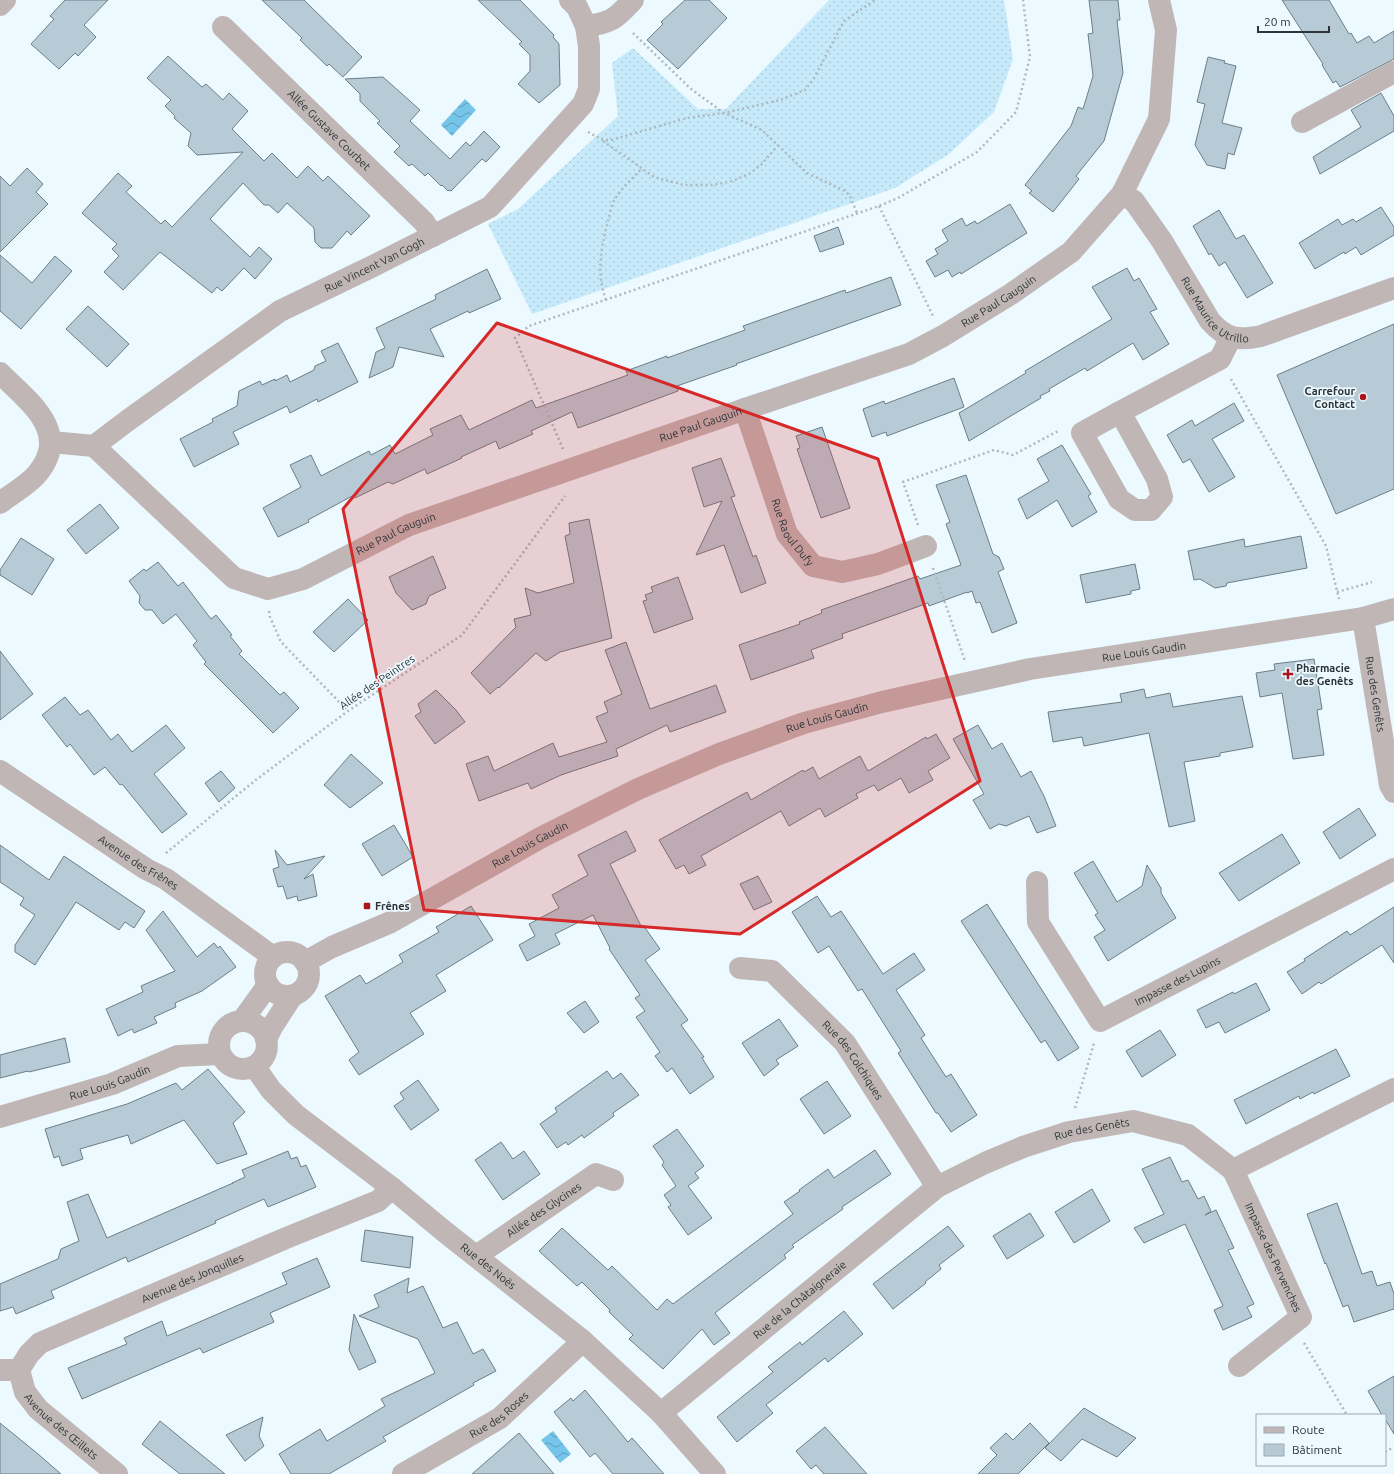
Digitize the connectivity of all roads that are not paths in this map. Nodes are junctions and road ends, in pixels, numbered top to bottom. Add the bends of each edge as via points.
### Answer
1 (5, 0) edge
2 (570, 0) edge
3 (634, 0) edge
4 (1159, 0) edge
5 (0, 6) edge
6 (586, 26) junction
7 (223, 27) dead end
8 (1394, 72) edge
9 (1302, 122) dead end
10 (1122, 194) junction
11 (433, 236) junction
12 (1394, 288) edge
13 (1231, 337) junction
14 (0, 373) edge
15 (745, 408) junction
16 (1120, 412) junction
17 (51, 442) junction
18 (94, 446) junction
19 (0, 502) edge
20 (926, 546) dead end
21 (1394, 609) edge
22 (1364, 618) junction
23 (0, 771) edge
24 (1394, 792) edge
25 (1394, 869) edge
26 (1037, 882) dead end
27 (274, 957) junction
28 (305, 962) junction
29 (740, 968) dead end
30 (268, 985) junction
31 (292, 996) junction
32 (242, 1021) junction
33 (266, 1039) junction
34 (220, 1054) junction
35 (254, 1067) junction
36 (1394, 1090) edge
37 (0, 1117) edge
38 (1233, 1170) junction
39 (613, 1180) dead end
40 (937, 1187) junction
41 (392, 1188) junction
42 (476, 1256) junction
43 (583, 1341) junction
44 (1239, 1366) dead end
45 (9, 1370) edge
46 (661, 1413) junction
47 (117, 1474) edge
48 (403, 1474) edge
49 (715, 1474) edge

1 - 5 street
2 - 6 street, Rue Vincent Van Gogh via 577,7
3 - 6 street via 617,17 601,24
4 - 10 street, Rue Paul Gauguin via 1166,30 1159,119
6 - 11 street, Rue Vincent Van Gogh via 590,89 583,104 490,207
7 - 11 street, Allée Gustave Courbet via 424,222
8 - 9 street
10 - 13 street, Rue Maurice Utrillo via 1134,201 1162,241 1210,321 1218,330
10 - 15 street, Rue Paul Gauguin via 1071,252 1011,294 943,336 909,354
11 - 18 street, Rue Vincent Van Gogh via 280,311
12 - 13 street, Rue Maurice Utrillo via 1261,336 1244,339
13 - 16 street via 1220,359
14 - 17 street via 36,409 47,425
15 - 18 street, Rue Paul Gauguin via 409,525 303,579 268,589 234,578
15 - 20 street, Rue Raoul Dufy via 787,534 813,566 842,572 878,564
16 - 16 street via 1158,479 1162,497 1151,510 1135,510 1119,499 1082,433
17 - 18 street
17 - 19 street via 47,458 36,475
21 - 22 street, Rue Louis Gaudin
22 - 24 street, Rue des Genêts via 1390,785
22 - 28 street, Rue Louis Gaudin via 1030,669 882,702 804,723 713,757 617,799 542,837 391,922 332,947
23 - 27 street, Avenue des Frênes via 146,869 166,879
25 - 26 street, Impasse des Lupins via 1100,1021 1038,922
27 - 28 street via 293,953
27 - 30 street via 266,970
28 - 31 street via 308,978 305,986
29 - 40 street, Rue des Colchiques via 772,971 845,1042
30 - 31 street via 274,992
30 - 32 street
31 - 33 street
32 - 33 street via 258,1025
32 - 34 street via 234,1022 222,1032 218,1046
33 - 35 street via 267,1050 263,1060
34 - 35 street via 228,1065 234,1068
34 - 37 street, Rue Louis Gaudin via 178,1056 112,1084
35 - 41 street, Rue des Noës via 271,1090 296,1115
36 - 38 street
38 - 40 street, Rue des Genêts via 1188,1135 1133,1121 1069,1132 1023,1147
38 - 44 street, Impasse des Pervenches via 1301,1317
39 - 42 street, Allée des Glycines via 596,1174
40 - 46 street, Rue de la Châtaigneraie
41 - 42 street, Rue des Noës
41 - 45 street, Avenue des Jonquilles via 378,1201 40,1342
42 - 43 street, Rue des Noës
43 - 46 street, Rue des Noës
43 - 48 street, Rue des Roses via 500,1418
45 - 47 street, Avenue des Œillets via 38,1409
46 - 49 street, Rue des Noës

